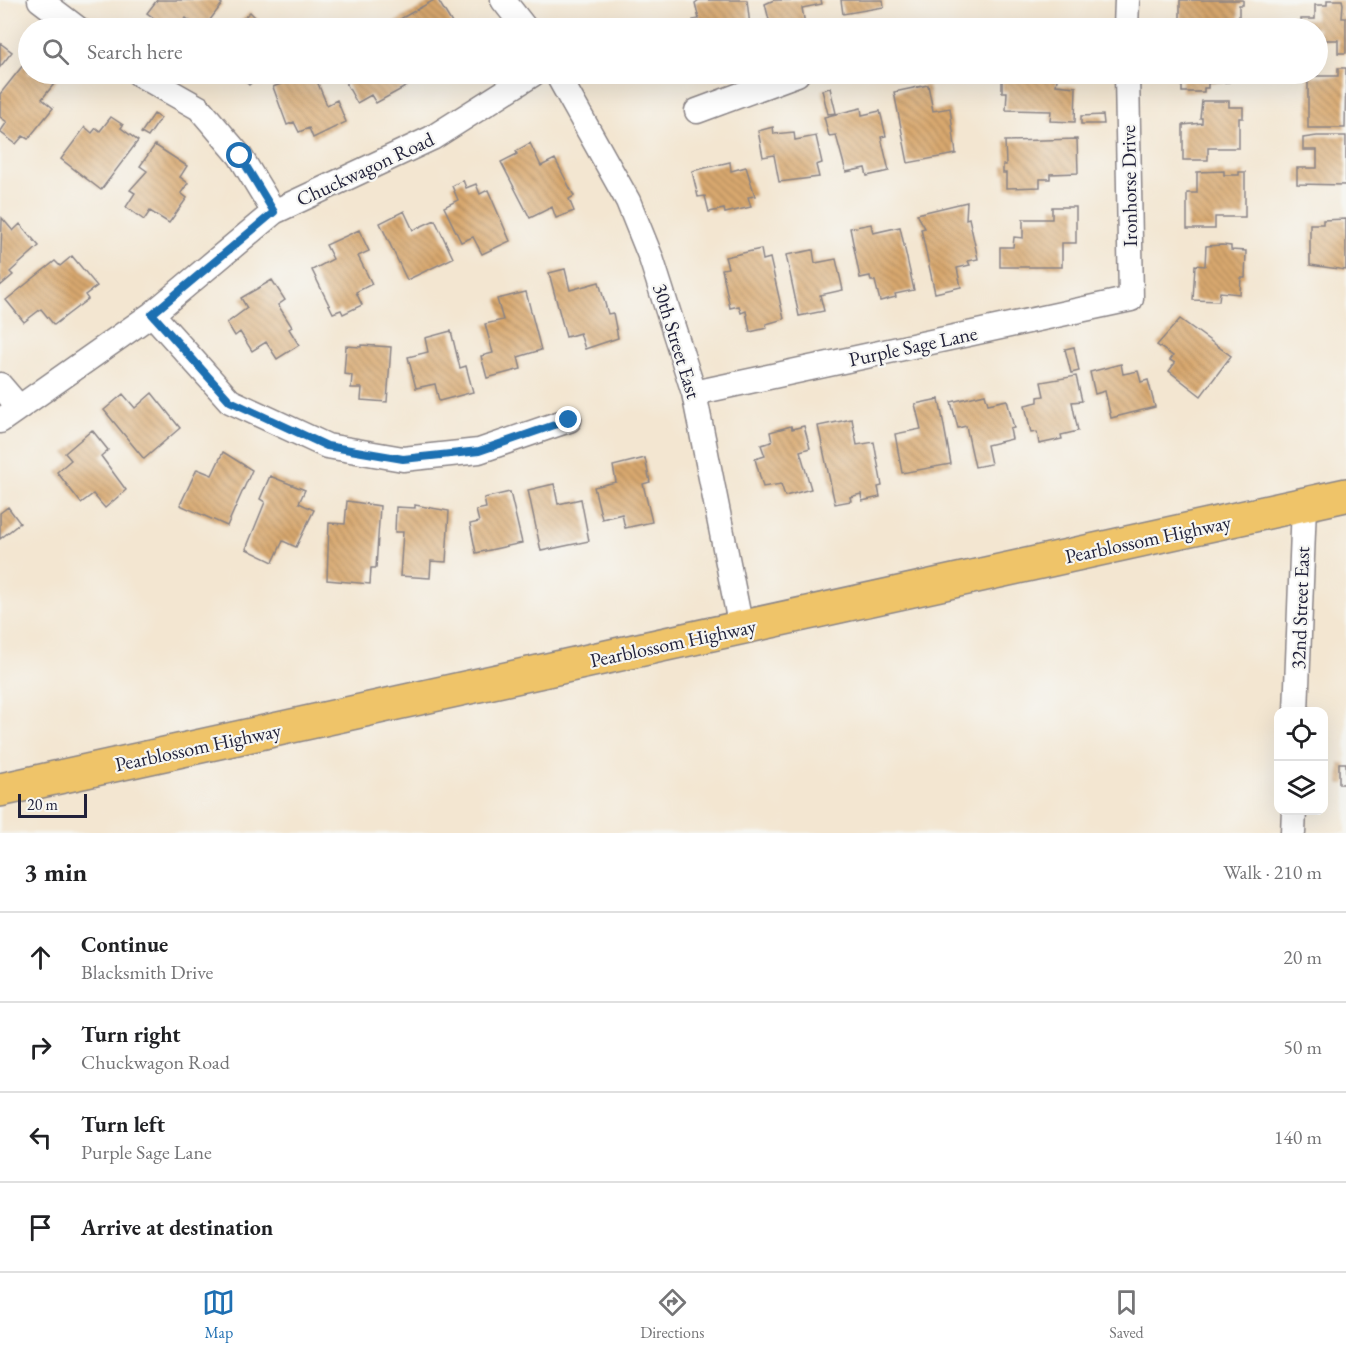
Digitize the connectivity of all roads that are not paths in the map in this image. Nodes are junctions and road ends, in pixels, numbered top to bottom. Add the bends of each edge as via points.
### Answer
1 (40, 0) edge
2 (502, 0) edge
3 (1127, 0) edge
4 (64, 18) edge
5 (517, 18) edge
6 (1126, 18) edge
7 (157, 84) edge
8 (517, 84) edge
9 (563, 84) edge
10 (770, 84) edge
11 (1127, 84) edge
12 (697, 111) dead end
13 (274, 212) junction
14 (1131, 299) joint
15 (152, 314) junction
16 (0, 385) edge
17 (694, 393) junction
18 (9, 414) edge
19 (569, 420) dead end
20 (1346, 495) edge
21 (1304, 505) junction
22 (741, 628) junction
23 (1296, 707) edge
24 (0, 790) edge
25 (1294, 815) edge
26 (1293, 833) edge

1 - 4 street
2 - 5 street
3 - 6 street
7 - 13 street via 199,108 240,156
8 - 13 street, Chuckwagon Road via 432,138
9 - 17 street, 30th Street East via 628,201 651,258
10 - 12 street
11 - 14 street, Ironhorse Drive
13 - 15 street, Chuckwagon Road
14 - 17 street, Purple Sage Lane
15 - 18 street, Chuckwagon Road
15 - 19 street via 230,401 327,446 403,459 479,451
16 - 18 street
17 - 22 street, 30th Street East
20 - 21 main road, Pearblossom Highway
21 - 22 main road, Pearblossom Highway
21 - 23 street, 32nd Street East
22 - 24 main road, Pearblossom Highway
25 - 26 street

